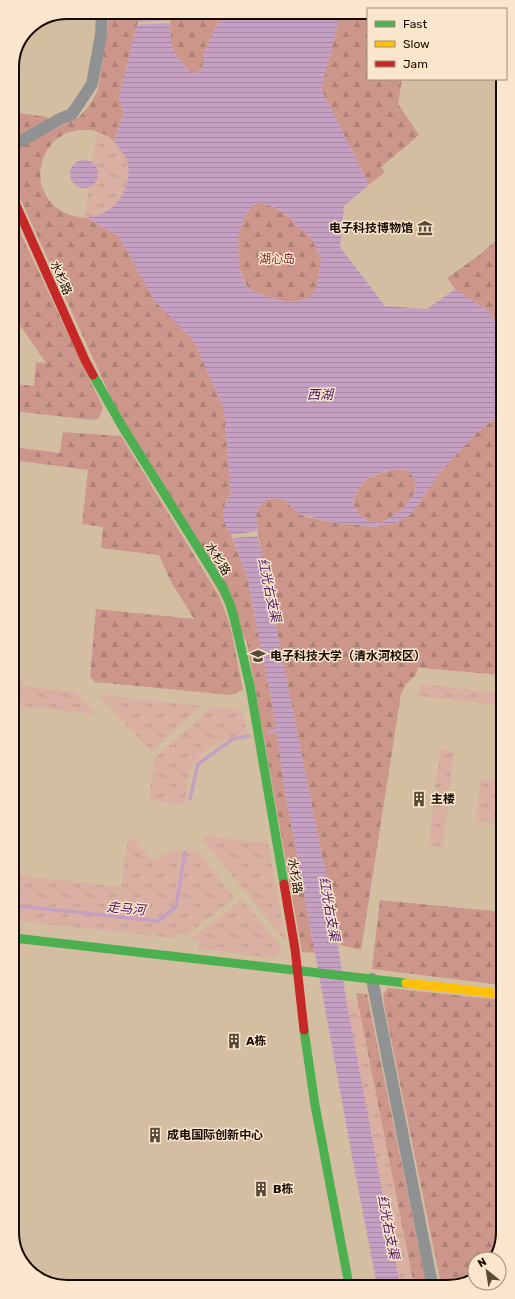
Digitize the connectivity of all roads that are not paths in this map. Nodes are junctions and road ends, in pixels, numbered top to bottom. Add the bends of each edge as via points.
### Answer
1 (102, 19) edge
2 (19, 142) edge
3 (19, 212) edge
4 (19, 939) edge
5 (298, 971) junction
6 (372, 979) junction
7 (496, 993) edge
8 (348, 1280) edge
9 (431, 1280) edge

1 - 2 street via 92,84 72,114
3 - 5 street, 水杉路 via 85,360 122,426 223,588 230,604 250,686
4 - 5 street
5 - 6 street
5 - 8 street, 水杉路 via 303,1024 317,1113
6 - 7 street
6 - 9 street

